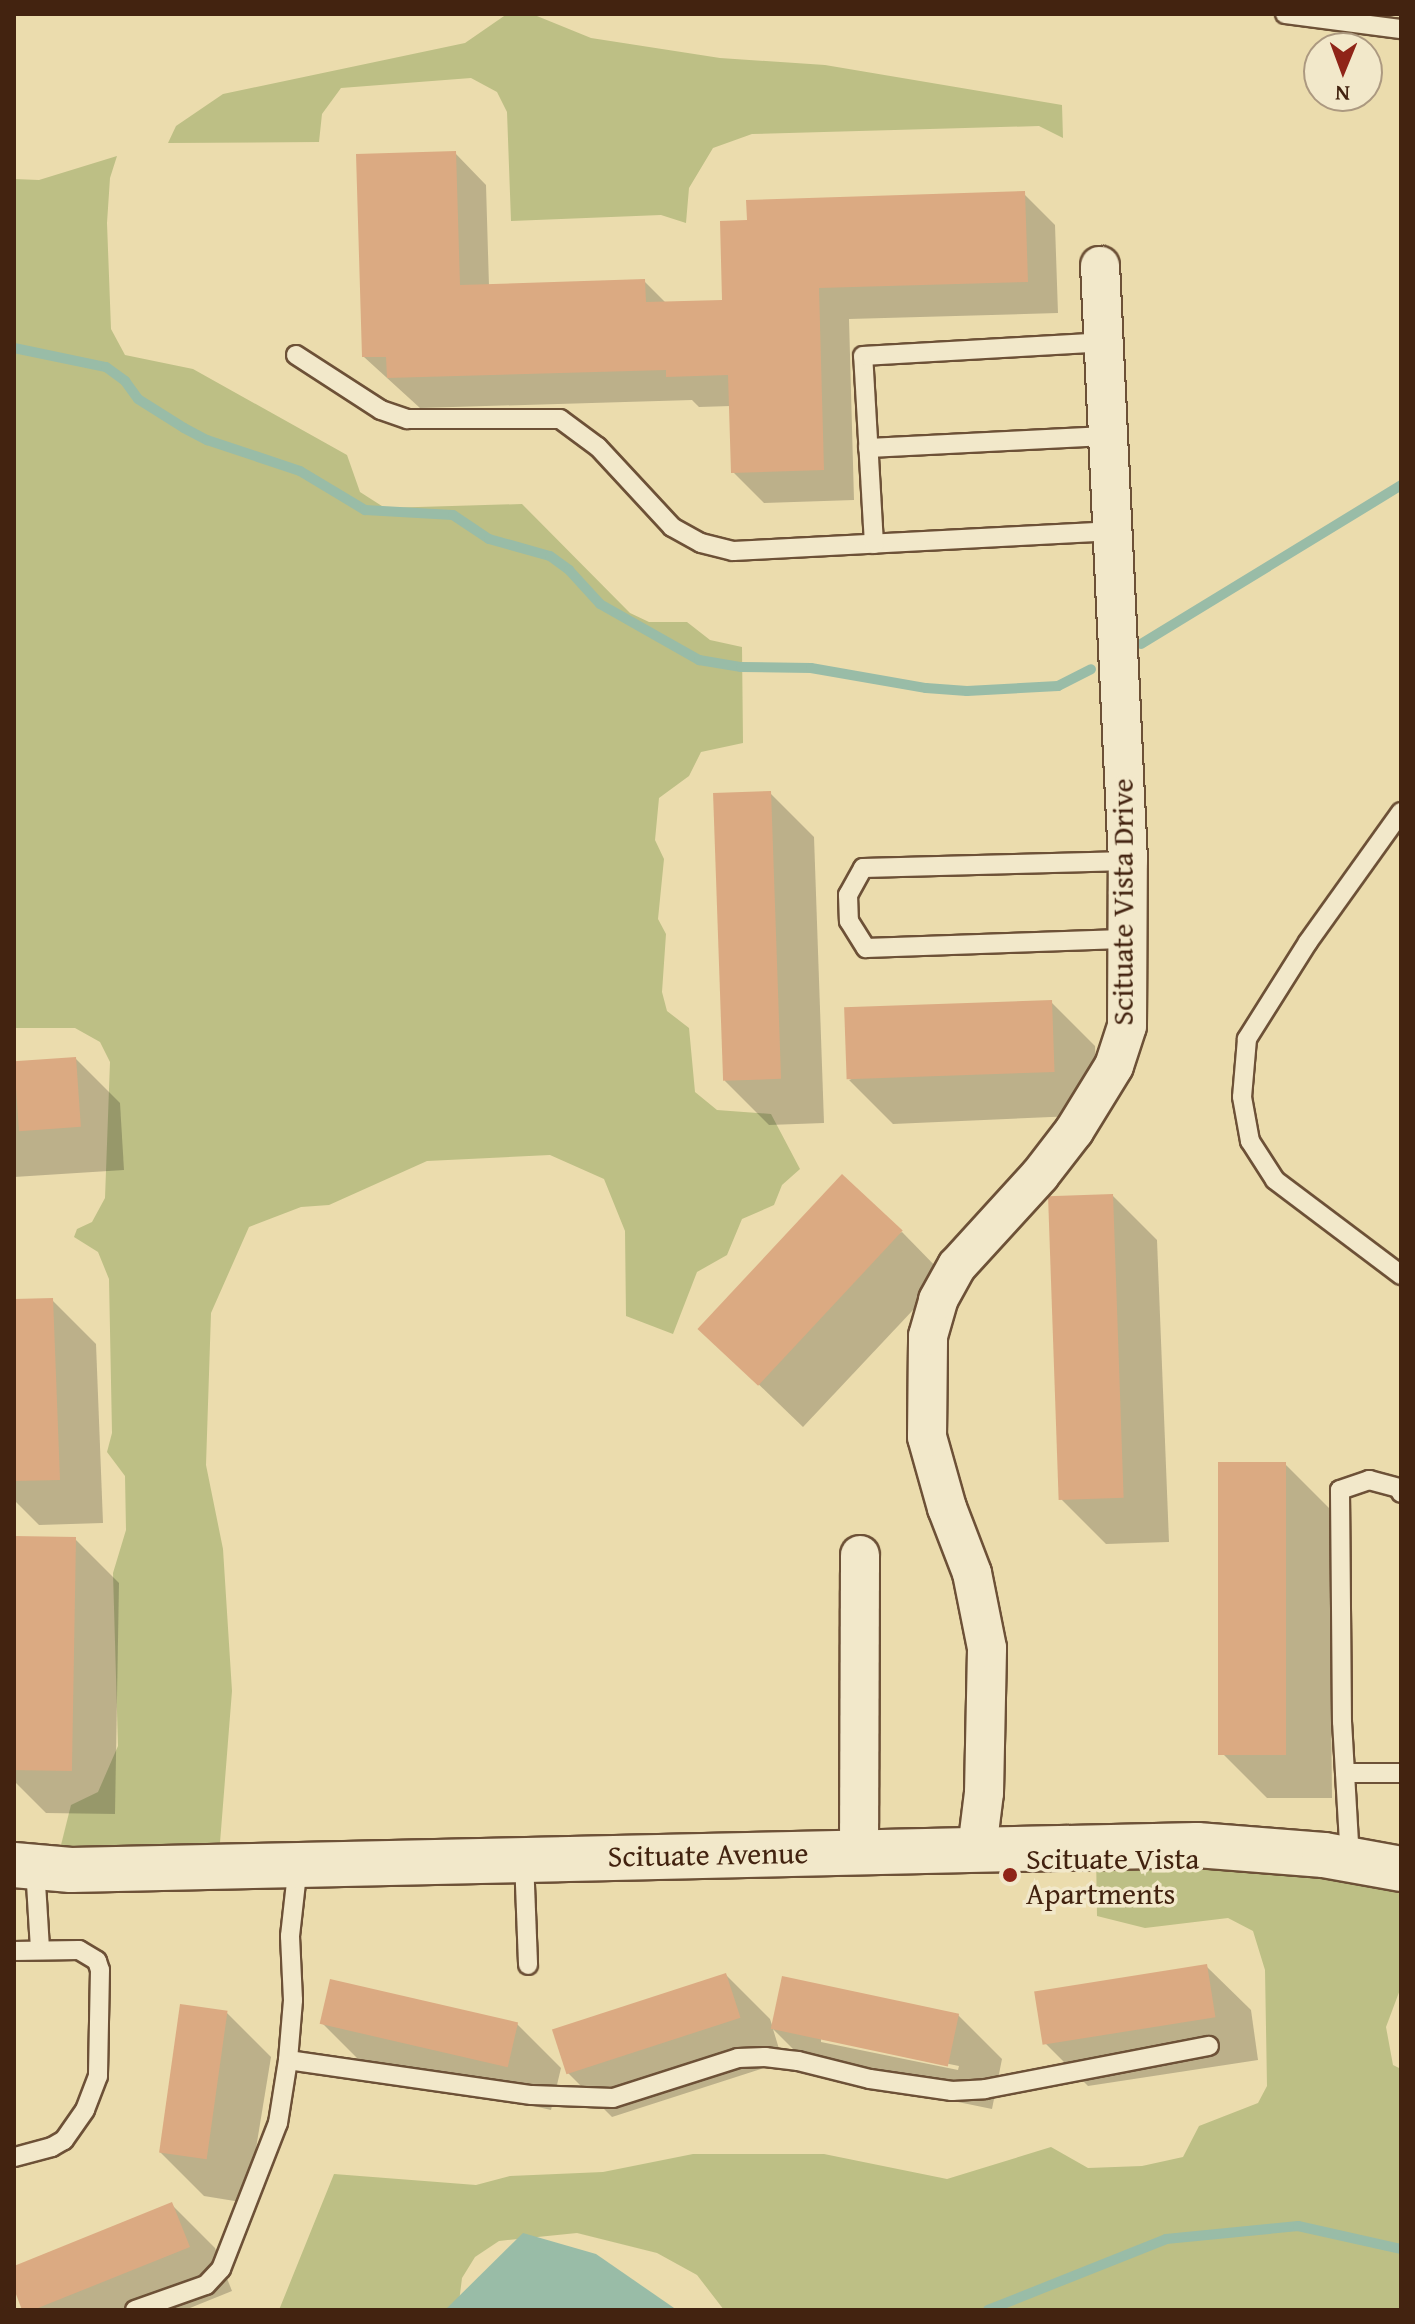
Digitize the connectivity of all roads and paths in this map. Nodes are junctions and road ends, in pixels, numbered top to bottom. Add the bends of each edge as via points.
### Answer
1 (1285, 14) edge
2 (1401, 29) edge
3 (1100, 266) dead end
4 (1103, 342) junction
5 (296, 355) dead end
6 (1107, 436) junction
7 (868, 448) junction
8 (1110, 531) junction
9 (874, 544) junction
10 (1401, 812) edge
11 (1128, 861) junction
12 (1129, 939) junction
13 (1401, 1275) edge
14 (1401, 1493) edge
15 (860, 1555) dead end
16 (1345, 1773) junction
17 (1401, 1773) edge
18 (977, 1849) junction
19 (859, 1851) junction
20 (524, 1859) junction
21 (1350, 1860) junction
22 (298, 1865) junction
23 (25, 1866) edge
24 (1401, 1869) edge
25 (40, 1949) junction
26 (14, 1951) edge
27 (528, 1965) dead end
28 (1209, 2046) dead end
29 (288, 2060) junction
30 (14, 2157) edge
31 (135, 2310) edge

1 - 2 lane
3 - 4 street, Scituate Vista Drive
4 - 6 street, Scituate Vista Drive
4 - 7 lane via 863,356
5 - 9 lane via 381,410 407,419 560,419 598,447 672,527 701,543 733,551
6 - 7 lane
6 - 8 street, Scituate Vista Drive
7 - 9 lane
8 - 9 lane
8 - 11 street, Scituate Vista Drive
10 - 13 lane via 1247,1039 1242,1097 1250,1141 1275,1180
11 - 12 street, Scituate Vista Drive
11 - 12 lane via 863,868 848,895 849,921 866,948
12 - 18 street, Scituate Vista Drive via 1127,1026 1114,1066 1040,1175 957,1266 938,1300 928,1336 927,1437 972,1573 987,1648 984,1793
14 - 16 lane via 1369,1480 1340,1490
15 - 19 street
16 - 17 lane
16 - 21 lane
18 - 19 main road, Scituate Avenue
18 - 21 main road, Scituate Avenue via 1197,1845
19 - 20 main road, Scituate Avenue
20 - 22 main road, Scituate Avenue
20 - 27 lane
21 - 24 main road, Scituate Avenue
22 - 23 main road, Scituate Avenue via 71,1870
22 - 29 lane via 290,1936 293,2000
23 - 25 lane
25 - 26 lane
25 - 30 lane via 79,1950 97,1961 98,2076 85,2110 64,2140
28 - 29 lane via 952,2091 798,2061 738,2058 613,2098 532,2095
29 - 31 lane via 278,2123 221,2269 206,2285

